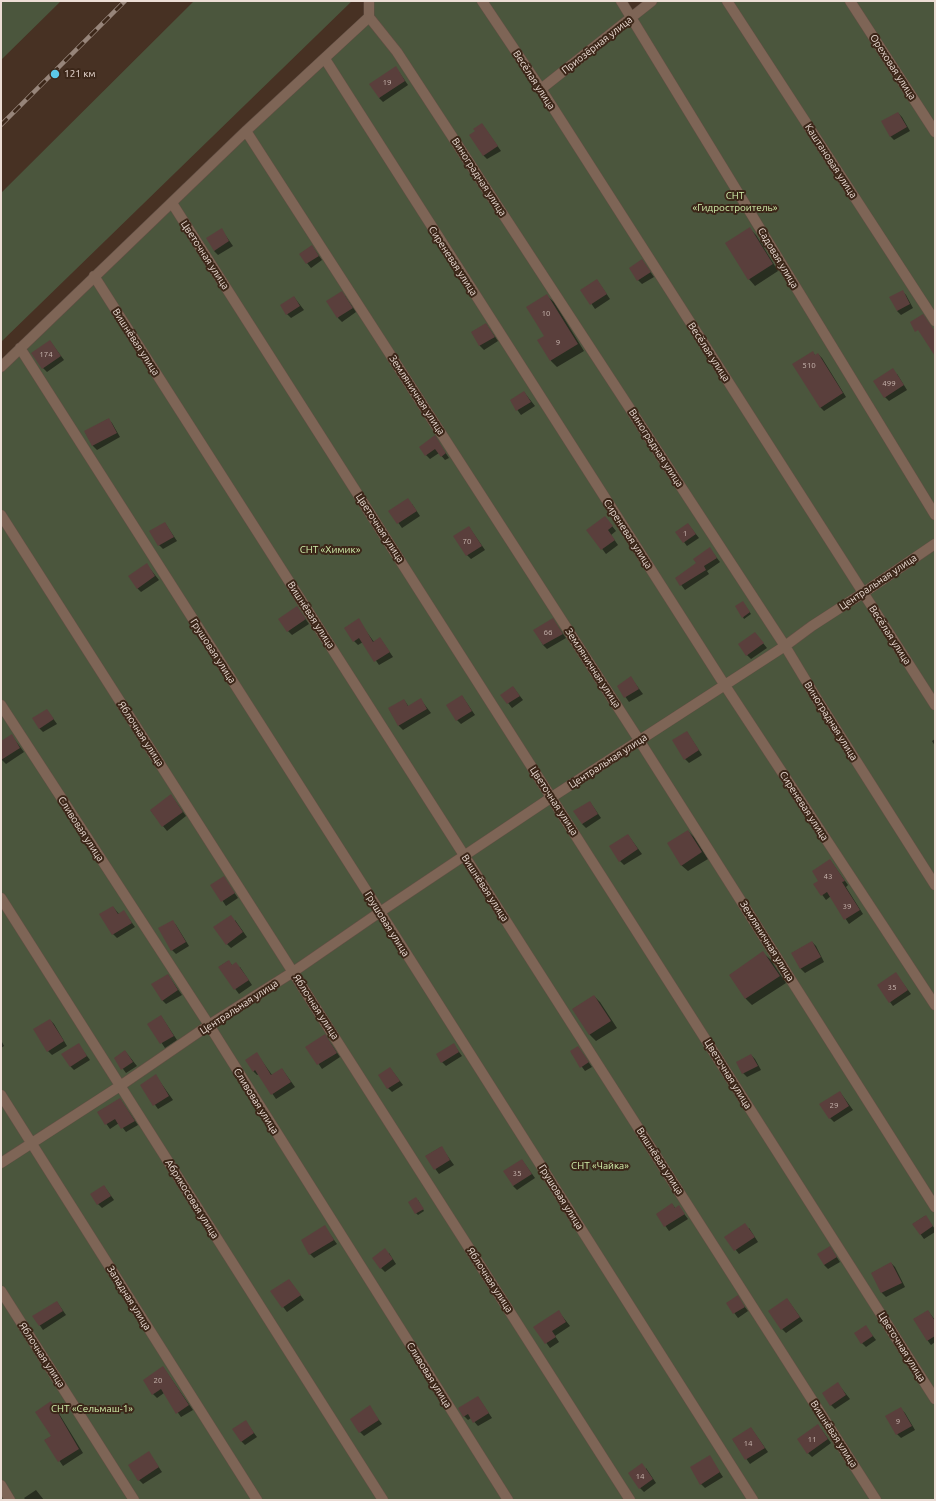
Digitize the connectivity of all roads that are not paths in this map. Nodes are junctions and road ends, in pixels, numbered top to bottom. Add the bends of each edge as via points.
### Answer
1 (369, 1) edge
2 (482, 1) edge
3 (621, 1) edge
4 (652, 1) edge
5 (727, 1) edge
6 (850, 1) edge
7 (369, 17) junction
8 (632, 18) junction
9 (324, 59) junction
10 (541, 89) junction
11 (246, 131) junction
12 (935, 132) edge
13 (172, 203) junction
14 (94, 276) junction
15 (935, 321) edge
16 (20, 348) junction
17 (1, 367) edge
18 (1, 515) edge
19 (935, 515) edge
20 (935, 544) edge
21 (863, 593) junction
22 (785, 646) junction
23 (724, 684) junction
24 (1, 705) edge
25 (935, 705) edge
26 (639, 740) junction
27 (552, 797) junction
28 (465, 856) junction
29 (935, 885) edge
30 (1, 898) edge
31 (380, 912) junction
32 (293, 972) junction
33 (935, 1006) edge
34 (209, 1025) junction
35 (120, 1086) junction
36 (1, 1095) edge
37 (31, 1143) junction
38 (1, 1163) edge
39 (935, 1207) edge
40 (1, 1291) edge
41 (935, 1399) edge
42 (1, 1485) edge
43 (10, 1500) edge
44 (134, 1500) edge
45 (257, 1500) edge
46 (383, 1500) edge
47 (508, 1500) edge
48 (630, 1500) edge
49 (753, 1500) edge
50 (876, 1500) edge

1 - 7 street
2 - 10 street, Весёлая улица
3 - 8 street, Садовая улица
4 - 8 street, Приозёрная улица
5 - 15 street, Каштановая улица
6 - 12 street, Ореховая улица
7 - 9 street
7 - 22 street, Виноградная улица via 397,52
8 - 10 street, Приозёрная улица
8 - 19 street, Садовая улица
9 - 11 street
9 - 23 street, Сиреневая улица
10 - 21 street, Весёлая улица
11 - 13 street
11 - 26 street, Земляничная улица
13 - 14 street
13 - 27 street, Цветочная улица
14 - 16 street
14 - 28 street, Вишнёвая улица
16 - 17 street
16 - 31 street, Грушовая улица
18 - 32 street, Яблочная улица
20 - 21 street, Центральная улица
21 - 22 street, Центральная улица
21 - 25 street, Весёлая улица
22 - 23 street, Центральная улица
22 - 29 street, Виноградная улица
23 - 26 street, Центральная улица
23 - 33 street, Сиреневая улица
24 - 34 street, Сливовая улица
26 - 27 street, Центральная улица
26 - 39 street, Земляничная улица
27 - 28 street, Центральная улица
27 - 41 street, Цветочная улица
28 - 31 street, Центральная улица
28 - 50 street, Вишнёвая улица
30 - 35 street, Абрикосовая улица
31 - 32 street, Центральная улица
31 - 49 street, Грушовая улица
32 - 34 street, Центральная улица
32 - 48 street, Яблочная улица
34 - 35 street, Центральная улица
34 - 47 street, Сливовая улица
35 - 37 street, Центральная улица
35 - 46 street, Абрикосовая улица
36 - 37 street, Западная улица
37 - 38 street, Центральная улица
37 - 45 street, Западная улица
40 - 44 street, Яблочная улица
42 - 43 street

